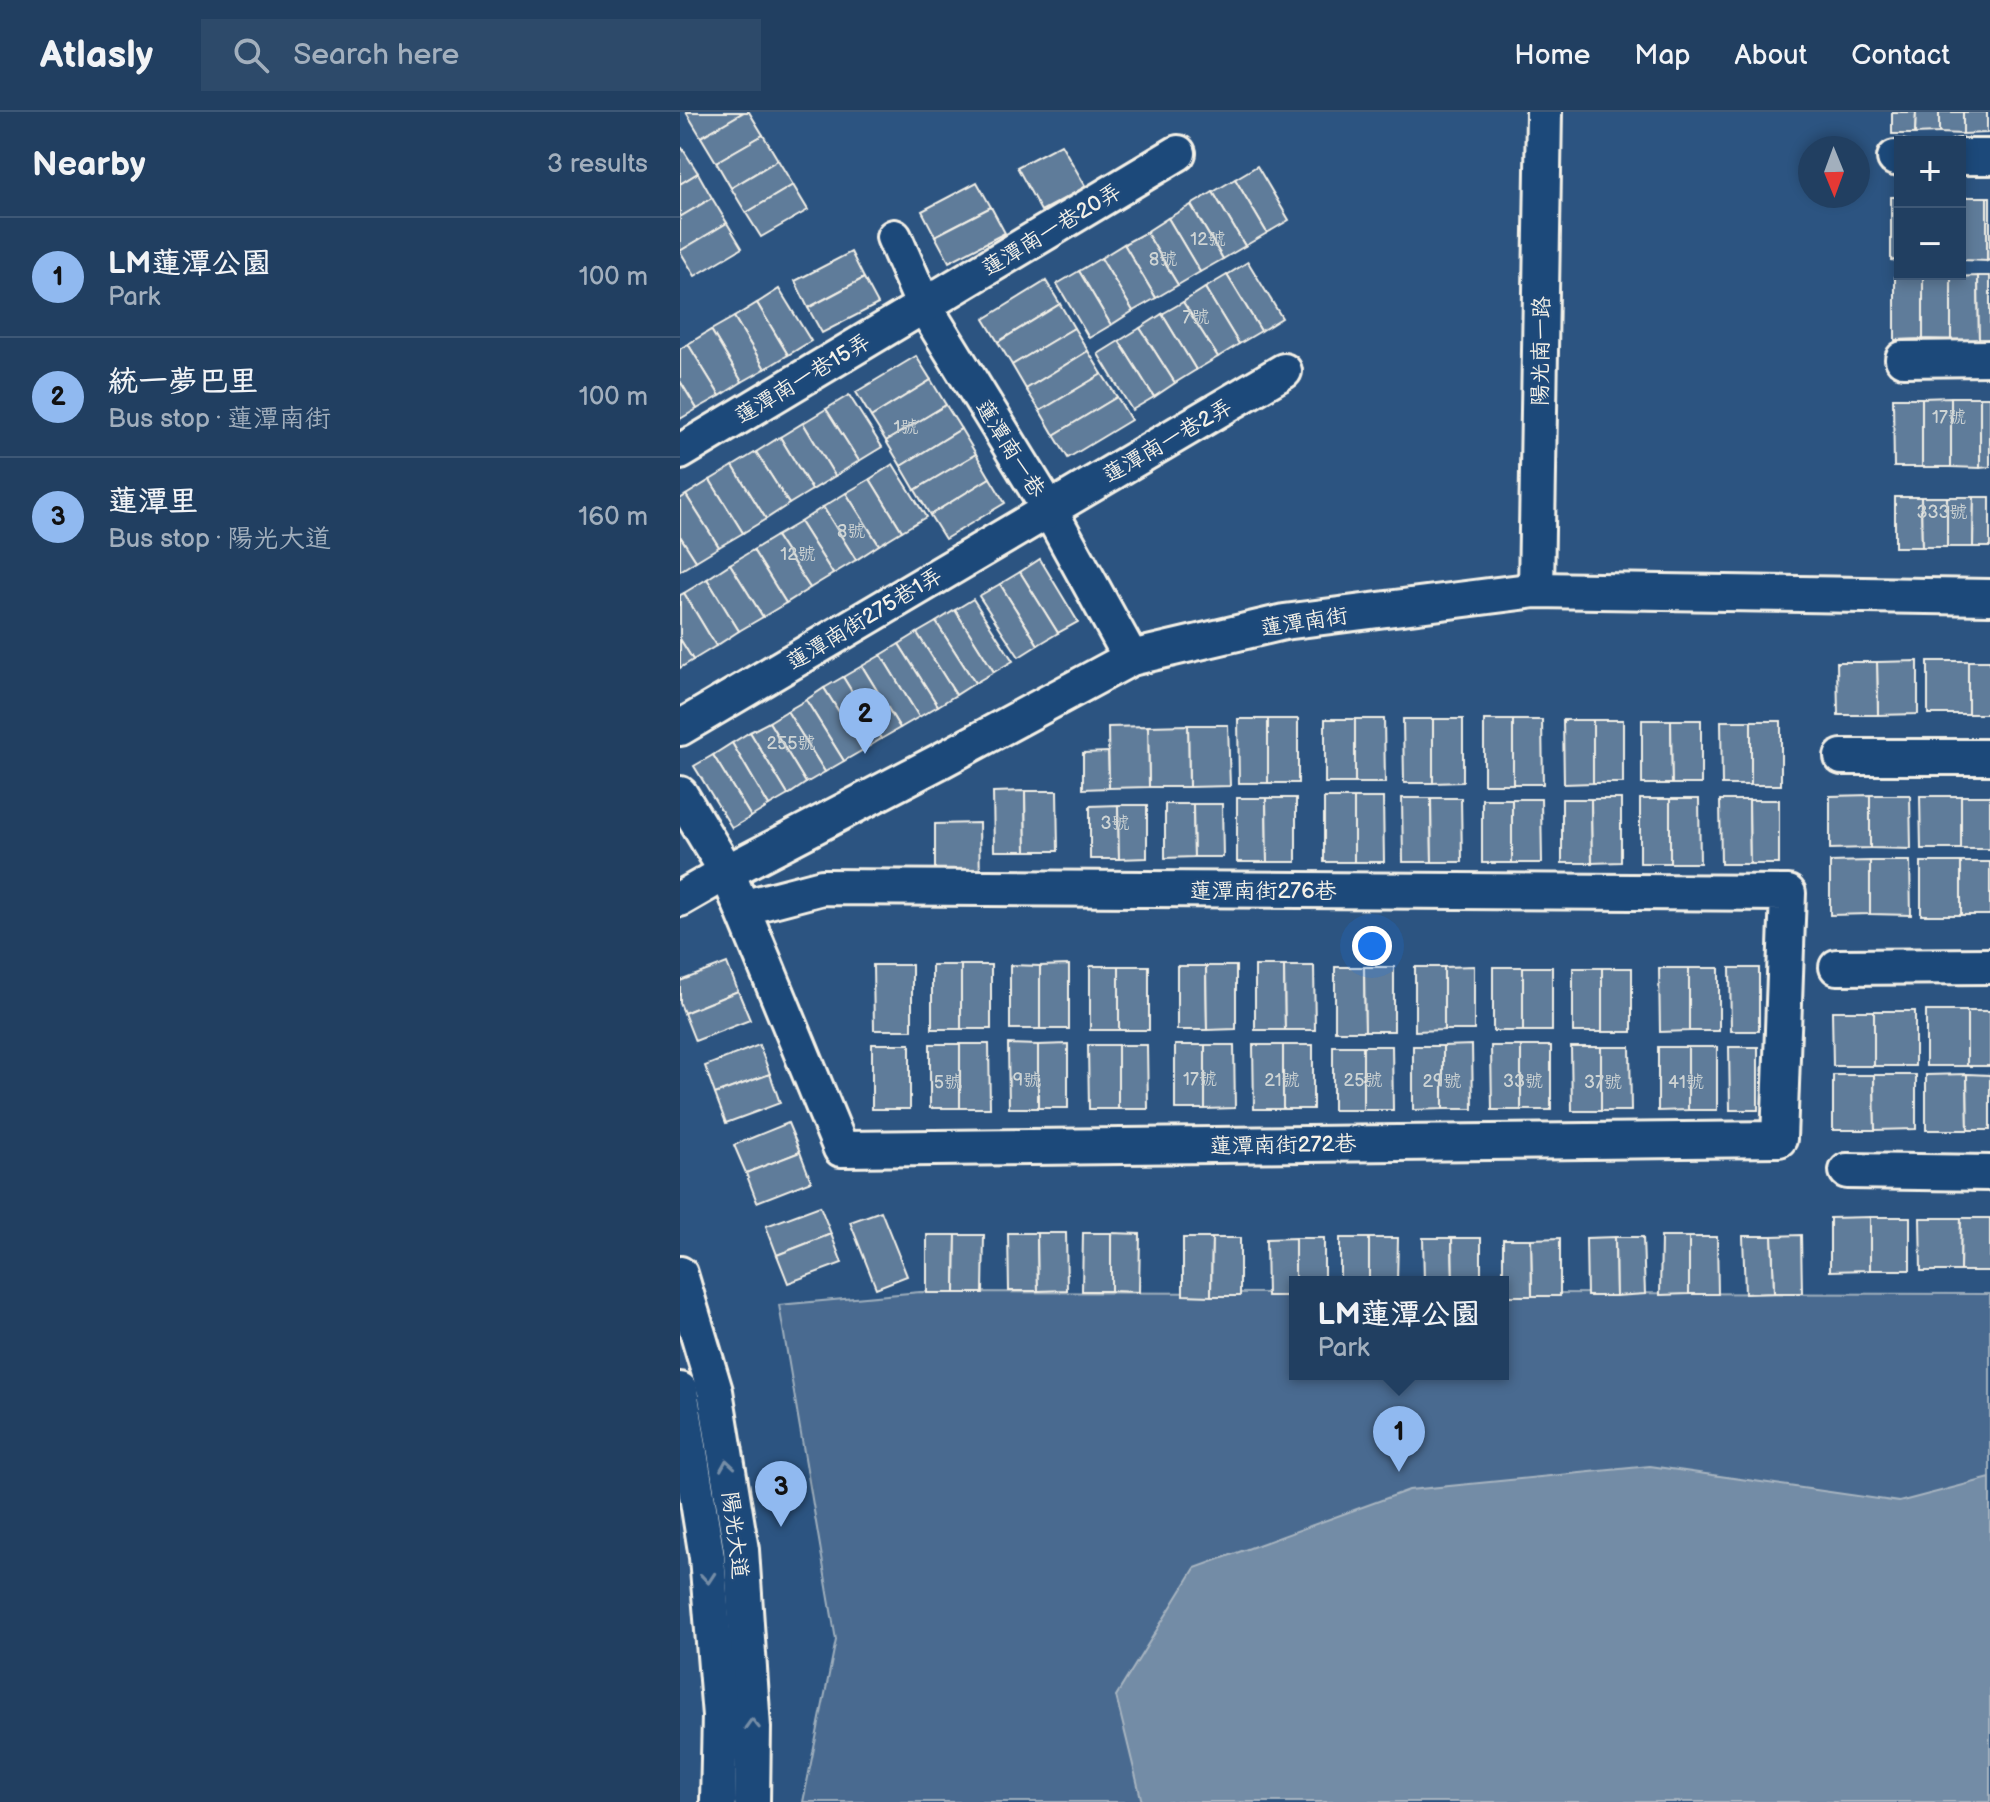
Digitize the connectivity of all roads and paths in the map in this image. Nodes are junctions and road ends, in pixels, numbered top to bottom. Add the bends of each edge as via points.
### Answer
1 (1544, 112) edge
2 (1178, 153) dead end
3 (1966, 157) edge
4 (1990, 157) edge
5 (894, 237) dead end
6 (923, 304) junction
7 (1990, 358) edge
8 (1903, 359) dead end
9 (1284, 371) dead end
10 (680, 452) edge
11 (1049, 509) junction
12 (1536, 590) junction
13 (1990, 597) edge
14 (1131, 658) junction
15 (680, 728) edge
16 (1842, 757) dead end
17 (1990, 757) edge
18 (680, 794) edge
19 (727, 872) junction
20 (1788, 893) joint
21 (680, 899) edge
22 (742, 908) junction
23 (1990, 966) edge
24 (1837, 967) dead end
25 (1847, 1171) dead end
26 (1990, 1173) edge
27 (680, 1274) edge
28 (680, 1390) edge
29 (718, 1802) edge
30 (752, 1802) edge

1 - 12 street, 陽光南一路
2 - 6 street, 蓮潭南一巷20弄
3 - 4 street
5 - 6 street, 蓮潭南一巷
6 - 10 street, 蓮潭南一巷15弄
6 - 11 street, 蓮潭南一巷
7 - 8 street
9 - 11 street, 蓮潭南一巷2弄
11 - 14 street, 蓮潭南一巷
11 - 15 street, 蓮潭南街275巷1弄
12 - 13 street, 蓮潭南街
12 - 14 street, 蓮潭南街 via 1284,622
14 - 19 street, 蓮潭南街
16 - 17 street
18 - 19 street, 蓮潭南街272巷
19 - 21 street, 蓮潭南街
19 - 22 street, 蓮潭南街272巷
20 - 22 street, 蓮潭南街276巷 via 822,887
20 - 22 street, 蓮潭南街272巷 via 1779,1139 841,1149
23 - 24 street
25 - 26 street
30 -> 27 street, 陽光大道 via 753,1728 741,1550 715,1391
28 -> 29 street, 陽光大道 via 707,1557 720,1716

